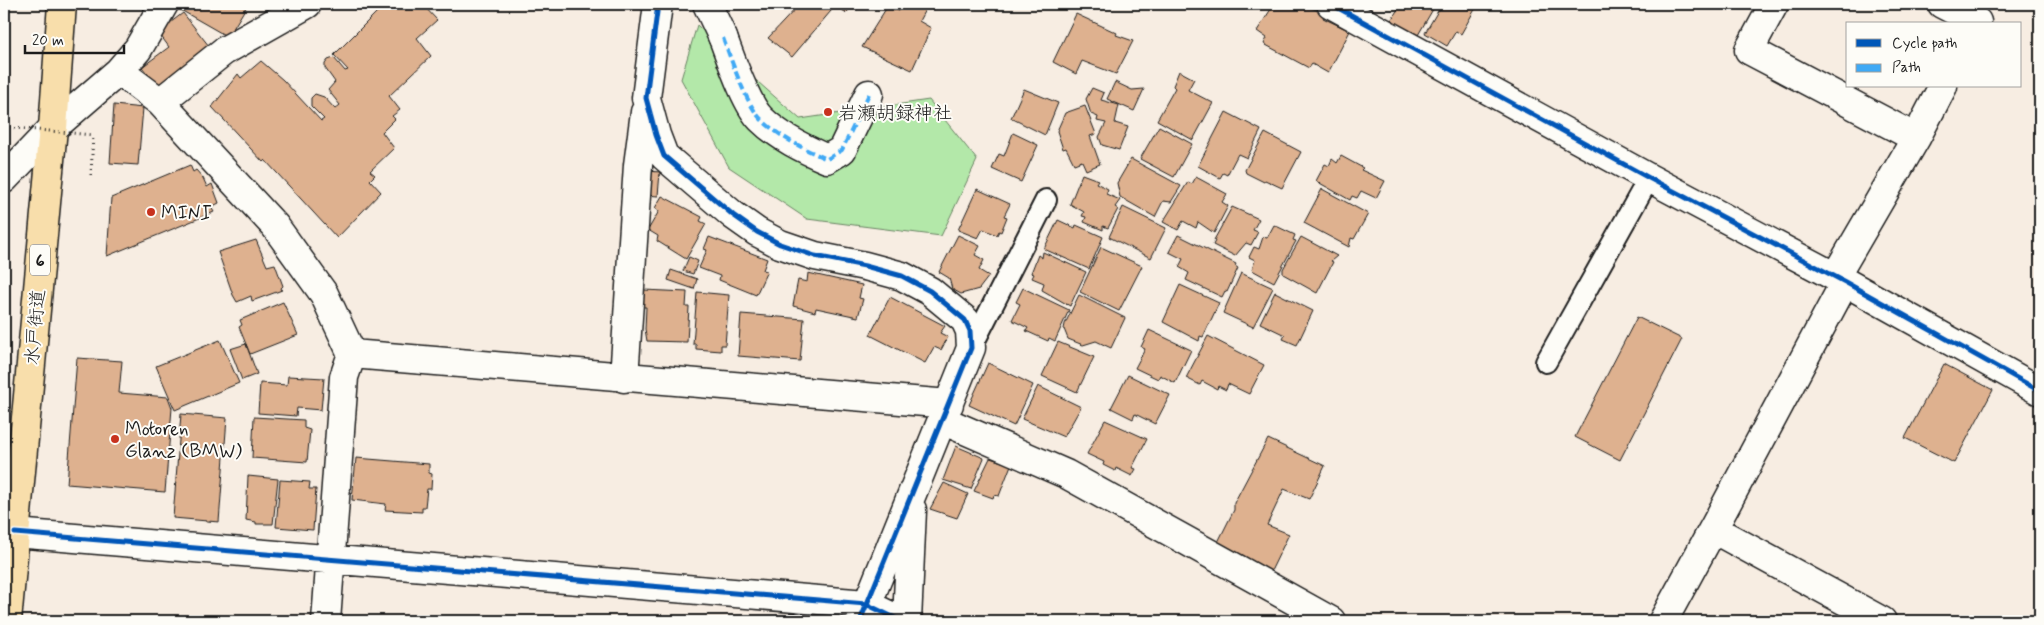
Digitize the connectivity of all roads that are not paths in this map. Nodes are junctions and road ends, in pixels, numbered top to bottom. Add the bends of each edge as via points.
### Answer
1 (62, 4) edge
2 (164, 4) edge
3 (307, 4) edge
4 (658, 4) edge
5 (707, 4) edge
6 (1331, 4) edge
7 (1774, 4) edge
8 (1942, 4) edge
9 (1979, 16) edge
10 (119, 71) junction
11 (1942, 88) edge
12 (869, 94) dead end
13 (646, 98) junction
14 (160, 102) junction
15 (53, 128) junction
16 (1916, 138) junction
17 (1649, 178) junction
18 (4, 179) edge
19 (1046, 200) dead end
20 (1840, 280) junction
21 (971, 348) junction
22 (352, 354) junction
23 (1546, 362) dead end
24 (624, 378) junction
25 (2040, 392) edge
26 (946, 412) junction
27 (914, 488) junction
28 (1713, 529) junction
29 (15, 533) junction
30 (331, 560) junction
31 (863, 613) edge
32 (8, 621) edge
33 (326, 621) edge
34 (901, 621) edge
35 (906, 621) edge
36 (1331, 621) edge
37 (1663, 621) edge
38 (1882, 621) edge

1 - 15 highway, 水戸街道 / 6
2 - 10 street via 138,49
3 - 14 street via 224,51
4 - 13 street
5 - 12 street via 743,88 760,118 798,147 827,159 842,150
6 - 17 street
7 - 16 street via 1750,50
8 - 9 street
10 - 14 street
10 - 15 street
11 - 16 street
13 - 21 street via 664,156 734,215 780,244 815,256 902,276 930,291 965,320 970,331
13 - 24 street via 638,165
14 - 22 street via 276,226 324,294
15 - 18 street
15 - 29 highway, 水戸街道 / 6
16 - 20 street
17 - 20 street
17 - 23 lane
19 - 21 lane
20 - 25 street
20 - 28 street
21 - 26 street
22 - 24 street
22 - 30 street via 344,377
24 - 26 street
26 - 27 street
26 - 36 street via 1066,474
27 - 31 street
27 - 35 street
28 - 37 street
28 - 38 street
29 - 30 street
29 - 32 highway, 水戸街道 / 6
30 - 31 street
30 - 33 street
31 - 34 street

